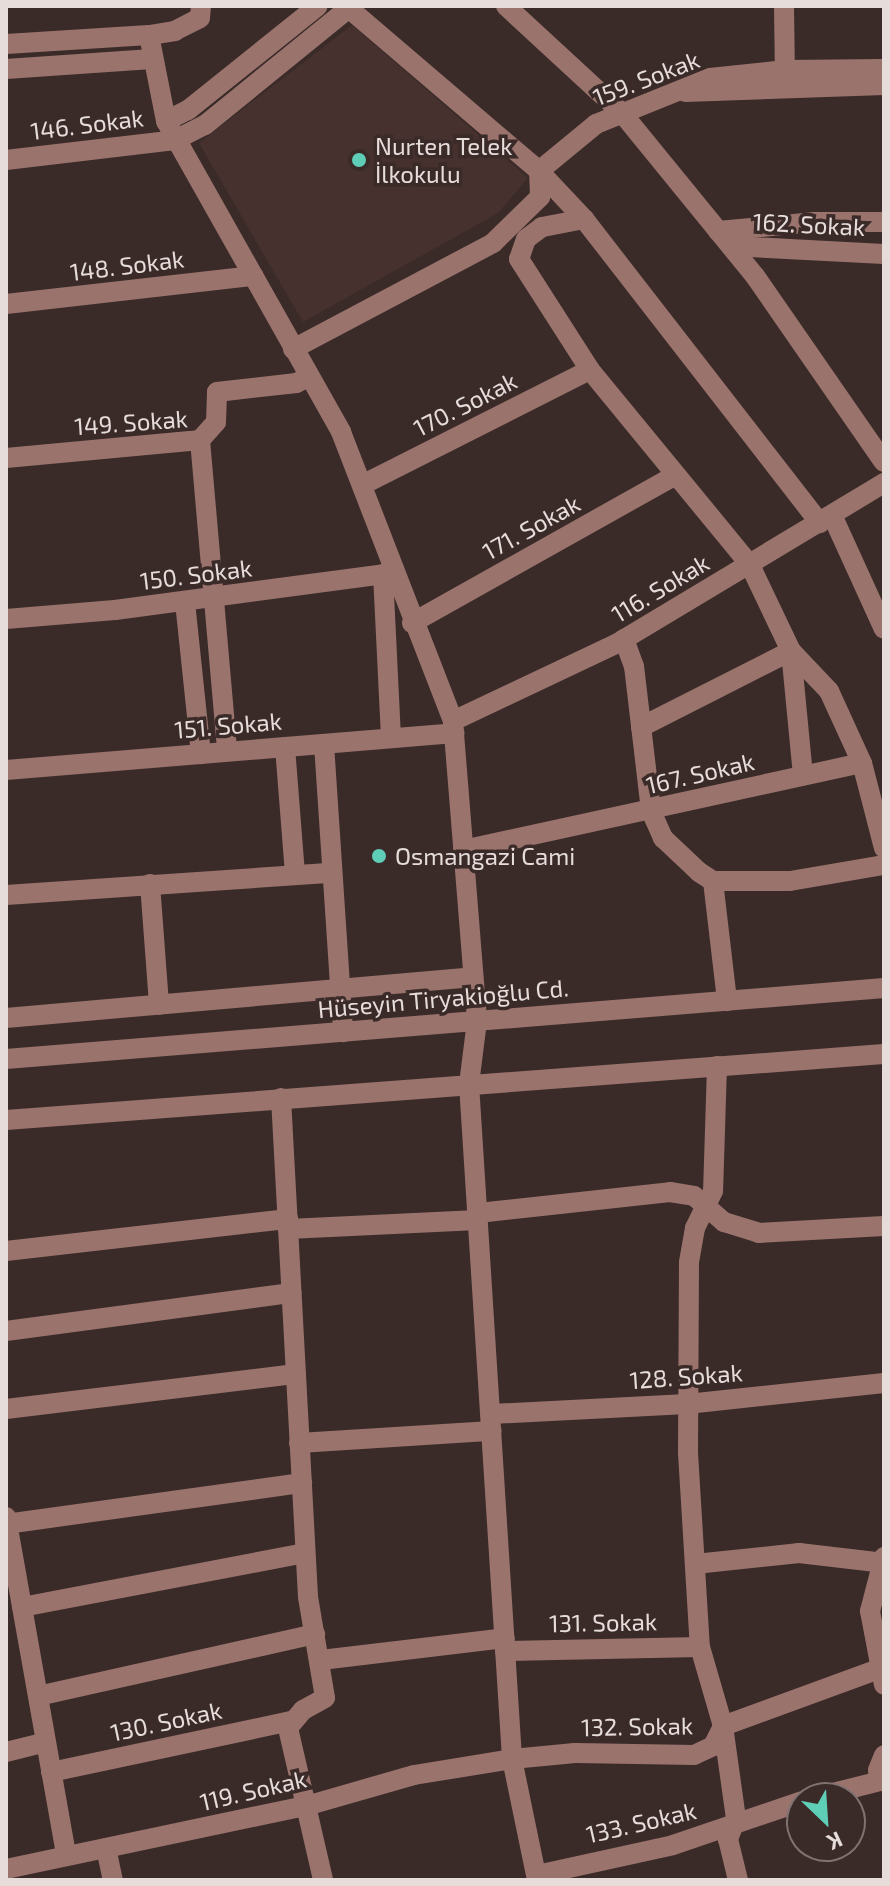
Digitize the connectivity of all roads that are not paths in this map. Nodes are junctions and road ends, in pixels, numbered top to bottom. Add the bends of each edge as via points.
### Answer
1 (201, 6) edge
2 (318, 6) edge
3 (506, 6) edge
4 (784, 6) edge
5 (347, 7) edge
6 (149, 35) junction
7 (6, 44) edge
8 (152, 59) junction
9 (6, 69) edge
10 (884, 69) edge
11 (785, 79) junction
12 (884, 85) edge
13 (622, 113) junction
14 (166, 121) junction
15 (175, 140) junction
16 (6, 160) edge
17 (539, 171) junction
18 (584, 219) junction
19 (884, 222) edge
20 (724, 238) junction
21 (884, 254) edge
22 (253, 276) junction
23 (6, 304) edge
24 (293, 349) junction
25 (590, 370) junction
26 (309, 377) junction
27 (200, 440) junction
28 (6, 458) edge
29 (884, 462) edge
30 (674, 476) junction
31 (884, 483) edge
32 (364, 484) junction
33 (826, 519) junction
34 (750, 565) junction
35 (387, 574) junction
36 (214, 598) junction
37 (185, 602) junction
38 (6, 619) edge
39 (412, 623) junction
40 (884, 629) edge
41 (624, 639) junction
42 (791, 651) junction
43 (453, 727) junction
44 (641, 727) junction
45 (391, 738) junction
46 (324, 744) junction
47 (285, 747) junction
48 (227, 751) junction
49 (201, 754) junction
50 (862, 763) junction
51 (6, 770) edge
52 (803, 775) junction
53 (651, 811) junction
54 (884, 848) edge
55 (463, 850) junction
56 (884, 865) edge
57 (295, 873) junction
58 (331, 873) junction
59 (713, 881) junction
60 (150, 884) junction
61 (6, 895) edge
62 (473, 977) junction
63 (884, 988) edge
64 (338, 989) junction
65 (727, 1001) junction
66 (159, 1005) junction
67 (6, 1018) edge
68 (477, 1021) junction
69 (343, 1032) junction
70 (884, 1054) edge
71 (6, 1059) edge
72 (717, 1066) junction
73 (469, 1084) junction
74 (281, 1098) junction
75 (6, 1120) edge
76 (704, 1210) junction
77 (478, 1216) junction
78 (288, 1224) junction
79 (884, 1226) edge
80 (6, 1251) edge
81 (291, 1293) junction
82 (6, 1331) edge
83 (296, 1374) junction
84 (884, 1383) edge
85 (687, 1404) junction
86 (6, 1409) edge
87 (491, 1422) junction
88 (299, 1443) junction
89 (302, 1483) junction
90 (6, 1522) edge
91 (305, 1553) junction
92 (883, 1561) edge
93 (695, 1564) junction
94 (22, 1607) junction
95 (315, 1634) junction
96 (505, 1644) junction
97 (700, 1647) junction
98 (321, 1660) junction
99 (883, 1674) edge
100 (38, 1696) junction
101 (291, 1721) junction
102 (723, 1726) junction
103 (46, 1742) junction
104 (6, 1752) edge
105 (884, 1755) edge
106 (512, 1759) junction
107 (51, 1772) junction
108 (882, 1788) edge
109 (786, 1805) edge
110 (306, 1806) junction
111 (736, 1819) junction
112 (106, 1848) junction
113 (66, 1855) junction
114 (6, 1869) edge
115 (537, 1878) edge
116 (113, 1880) edge
117 (323, 1880) edge
118 (738, 1880) edge

1 - 6 street via 200,18 175,31
2 - 14 street via 188,110
3 - 13 street
4 - 11 street
5 - 15 street via 205,125
5 - 17 street
6 - 7 street
6 - 8 street
8 - 9 street
8 - 14 street
10 - 11 street, 159. Sokak
11 - 12 street
11 - 13 street, 159. Sokak via 710,78
13 - 17 street, 159. Sokak via 596,124
13 - 20 street
14 - 15 street
15 - 16 street, 146. Sokak
15 - 22 street
17 - 18 street
17 - 24 street via 540,197 493,243
18 - 25 street via 542,227 526,239 519,259
18 - 33 street
19 - 20 street via 815,222
20 - 21 street, 162. Sokak
20 - 29 street
22 - 23 street, 148. Sokak
22 - 24 street
24 - 26 street
25 - 30 street
25 - 32 street, 170. Sokak
26 - 27 street via 217,392 216,422
26 - 32 street
27 - 28 street, 149. Sokak
27 - 36 street, 149. Sokak
30 - 34 street
30 - 39 street, 171. Sokak
31 - 33 street, 116. Sokak
32 - 35 street
33 - 34 street, 116. Sokak
33 - 40 street
34 - 41 street, 116. Sokak
34 - 42 street
35 - 36 street, 150. Sokak
35 - 39 street
35 - 45 street
36 - 37 street, 150. Sokak
36 - 48 street, 149. Sokak
37 - 38 street, 150. Sokak
37 - 49 street
39 - 43 street
41 - 43 street, 116. Sokak
41 - 44 street via 632,653
42 - 44 street
42 - 50 street via 829,691
42 - 52 street
43 - 45 street, 151. Sokak
43 - 55 street
44 - 53 street
45 - 46 street, 151. Sokak
46 - 47 street, 151. Sokak
46 - 58 street
47 - 48 street, 151. Sokak
47 - 57 street
48 - 49 street, 151. Sokak
49 - 51 street, 151. Sokak
50 - 52 street, 167. Sokak
50 - 54 street
52 - 53 street, 167. Sokak
53 - 55 street, 167. Sokak
53 - 59 street via 663,838
55 - 62 street
56 - 59 street via 790,881
57 - 58 street
57 - 60 street
58 - 64 street
59 - 65 street
60 - 61 street
60 - 66 street
62 - 64 street
62 - 68 street
63 - 65 street, Hüseyin Tiryakioğlu Cd.
64 - 66 street
64 - 69 street
65 - 68 street, Hüseyin Tiryakioğlu Cd.
66 - 67 street
68 - 69 street, Hüseyin Tiryakioğlu Cd.
68 - 73 street
69 - 71 street, Hüseyin Tiryakioğlu Cd.
70 - 72 street
72 - 73 street
72 - 76 street via 713,1191
73 - 74 street
73 - 77 street
74 - 75 street
74 - 78 street
76 - 77 street via 694,1196 641,1193
76 - 79 street via 759,1233
76 - 85 street via 689,1262
77 - 78 street
77 - 87 street
78 - 80 street
78 - 81 street
81 - 82 street
81 - 83 street
83 - 86 street
83 - 88 street
84 - 85 street, 128. Sokak
85 - 87 street, 128. Sokak
85 - 93 street
87 - 88 street, 128. Sokak
87 - 96 street
88 - 89 street
89 - 90 street
89 - 91 street
90 - 94 street
91 - 94 street
91 - 95 street
92 - 93 street via 799,1553
92 - 99 street via 870,1611
93 - 97 street
94 - 100 street
95 - 98 street
95 - 100 street
96 - 97 street, 131. Sokak
96 - 98 street, 131. Sokak
96 - 106 street
97 - 102 street
98 - 101 street via 325,1698
99 - 102 street, 132. Sokak
100 - 103 street
101 - 107 street, 130. Sokak
101 - 110 street via 288,1728
102 - 106 street, 132. Sokak via 713,1746 694,1755 575,1753
102 - 111 street
103 - 104 street
103 - 107 street
105 - 108 street via 878,1770
106 - 110 street, 119. Sokak via 414,1775
106 - 115 street
107 - 113 street
109 - 111 street, 133. Sokak
110 - 112 street, 119. Sokak
110 - 117 street
111 - 115 street, 133. Sokak via 673,1845
111 - 118 street via 728,1839
112 - 113 street, 119. Sokak
112 - 116 street
113 - 114 street, 119. Sokak

